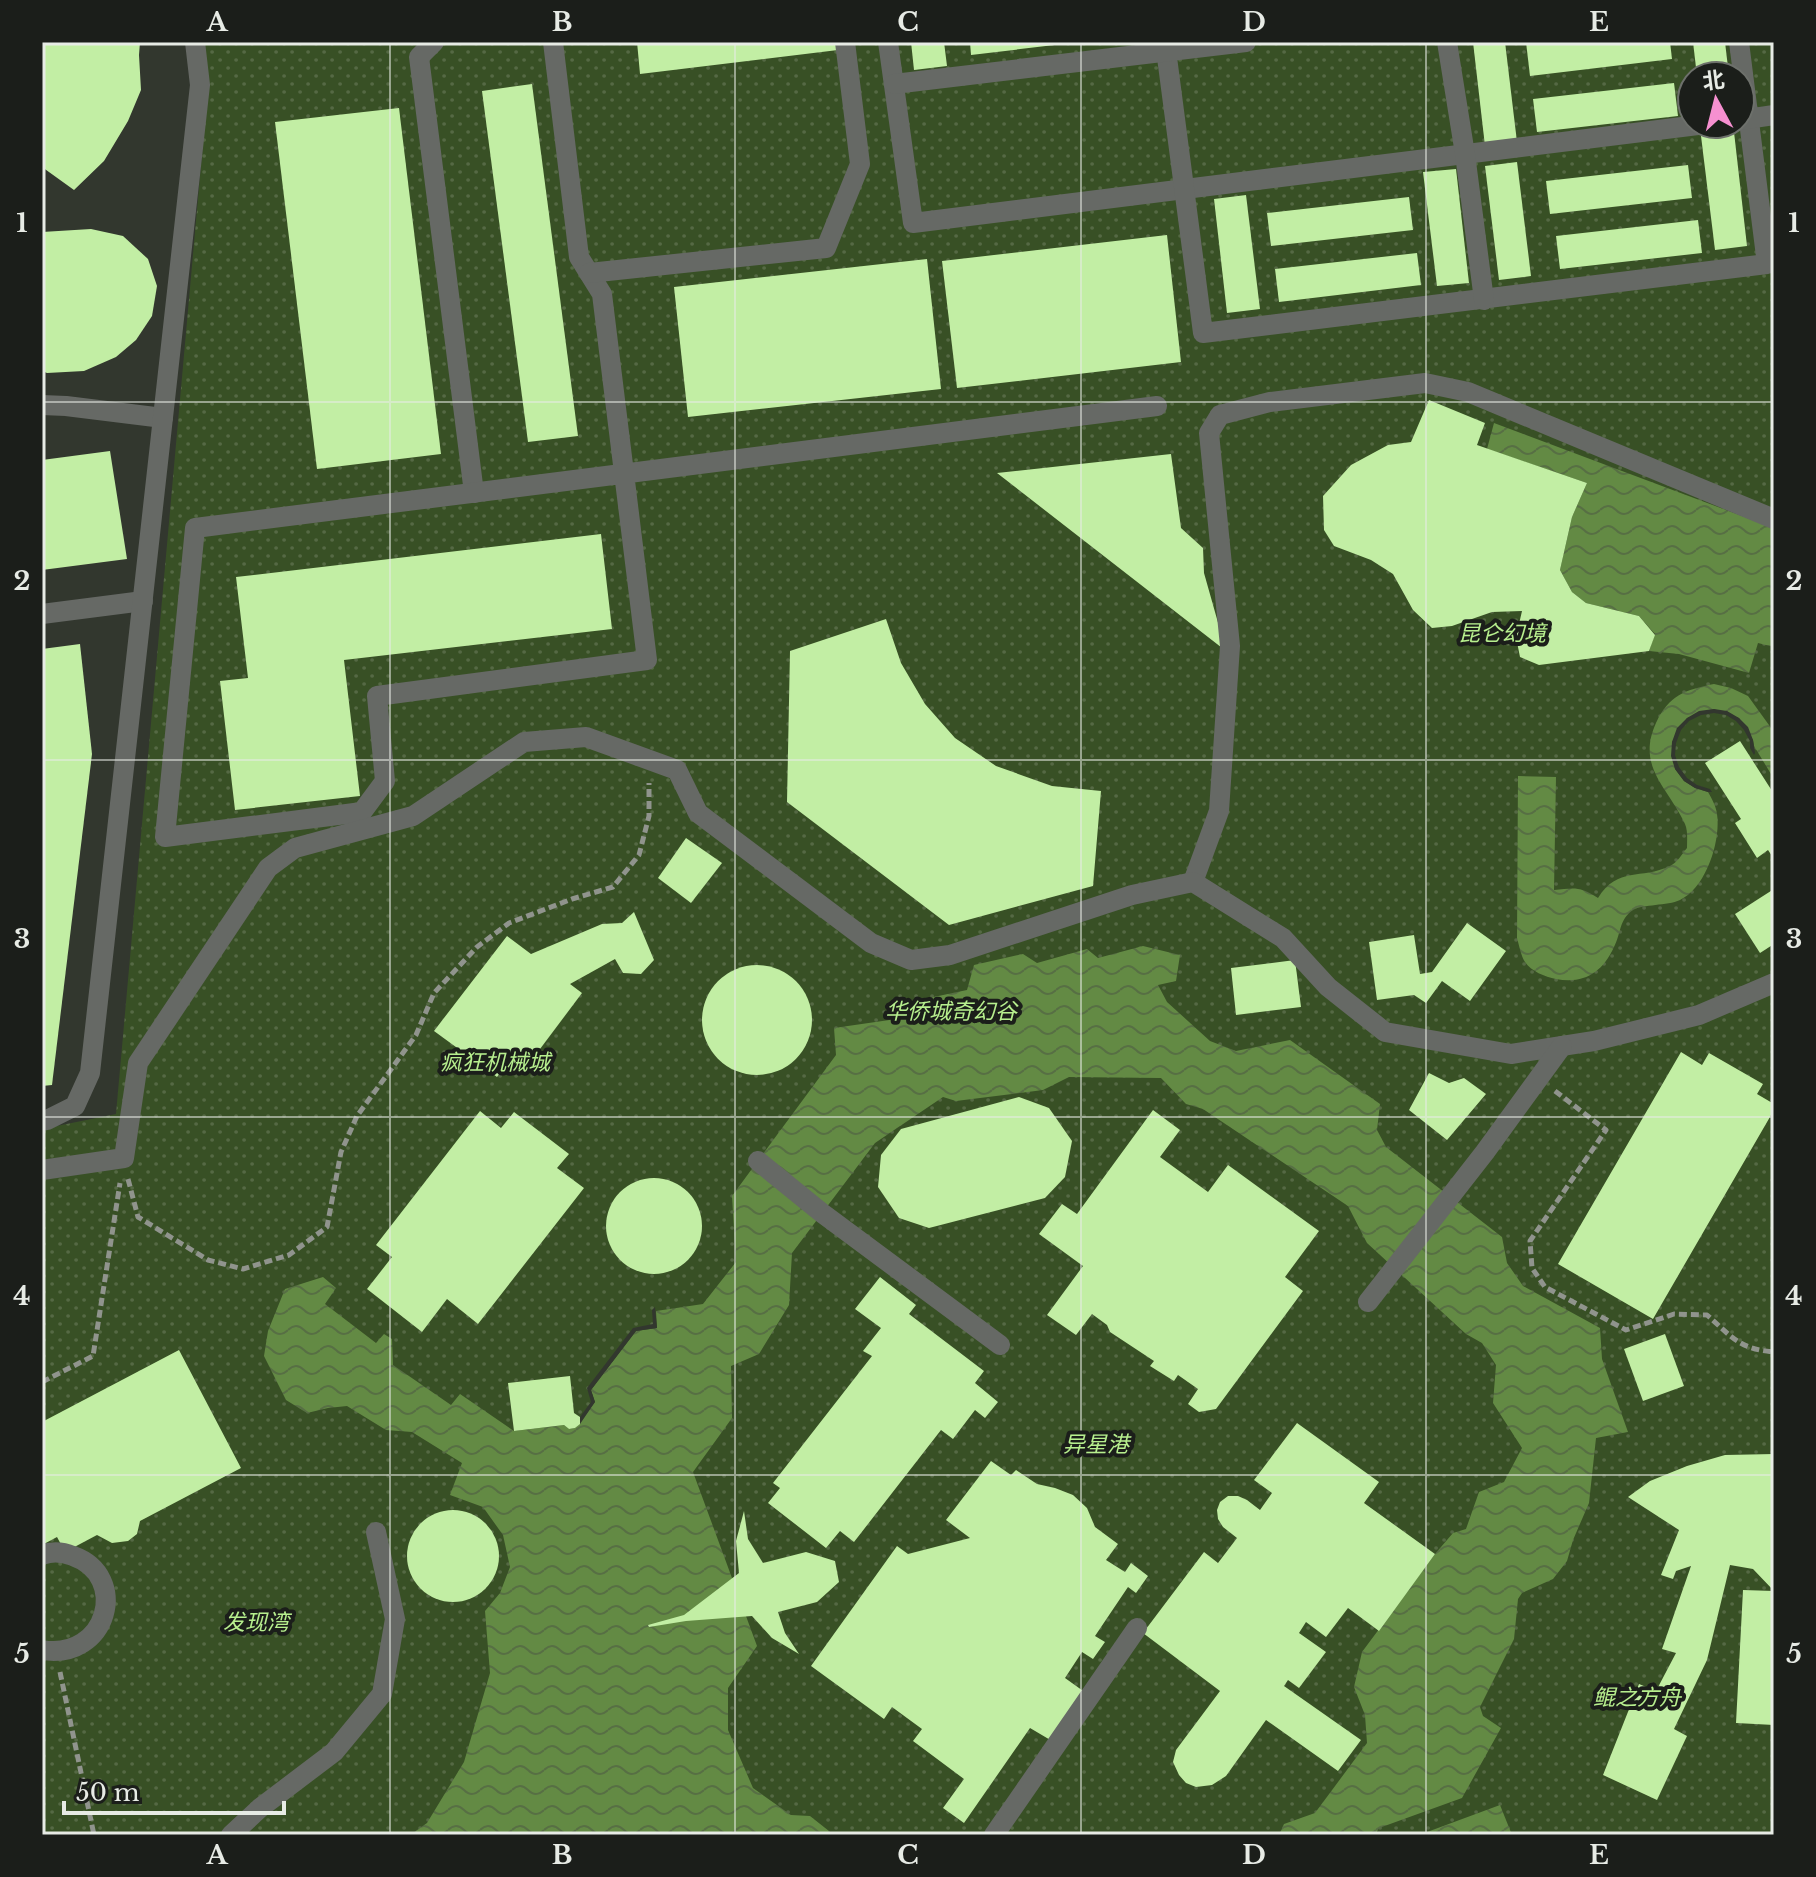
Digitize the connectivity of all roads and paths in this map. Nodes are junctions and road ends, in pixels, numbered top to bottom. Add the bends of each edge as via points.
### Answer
1 (195, 42) edge
2 (434, 42) edge
3 (553, 42) edge
4 (845, 42) edge
5 (888, 42) edge
6 (1246, 42) edge
7 (1447, 42) edge
8 (1166, 47) edge
9 (894, 84) junction
10 (1676, 128) edge
11 (1747, 140) edge
12 (1465, 154) junction
13 (1184, 189) junction
14 (589, 273) junction
15 (1484, 300) junction
16 (42, 405) edge
17 (1157, 406) dead end
18 (163, 418) junction
19 (624, 474) junction
20 (474, 493) junction
21 (1774, 519) edge
22 (143, 601) junction
23 (42, 614) edge
24 (630, 754) junction
25 (1193, 882) junction
26 (1774, 983) edge
27 (1562, 1046) junction
28 (1538, 1079) junction
29 (42, 1121) edge
30 (124, 1158) junction
31 (758, 1161) dead end
32 (42, 1170) edge
33 (1368, 1302) dead end
34 (1000, 1345) dead end
35 (1774, 1352) edge
36 (42, 1382) edge
37 (376, 1532) dead end
38 (42, 1555) edge
39 (1137, 1628) dead end
40 (49, 1651) edge
41 (94, 1835) edge
42 (231, 1835) edge
43 (994, 1835) edge

1 - 18 street via 200,85
2 - 20 street via 419,57
3 - 14 street via 579,257
4 - 14 street via 860,164 826,248
5 - 9 street
6 - 8 street
7 - 12 street
8 - 9 street
8 - 13 street
9 - 13 street via 913,223
10 - 12 street
11 - 15 street via 1767,264
12 - 13 street
12 - 15 street
13 - 15 street via 1203,333
14 - 19 street via 602,294
16 - 18 street
17 - 19 street
18 - 22 street
19 - 20 street
19 - 20 street via 647,660 377,696 385,781 362,812 165,837 195,528
21 - 25 street via 1468,392 1425,383 1270,402 1220,415 1209,433 1230,646 1219,811
22 - 23 street
22 - 29 street via 90,1073 75,1106
24 - 25 street via 677,770 698,813 871,943 911,960 950,955 1132,895
24 - 30 street via 586,737 524,742 413,816 295,848 268,868 138,1063
24 - 30 path via 649,782 649,816 639,855 613,887 509,923 477,947 434,993 416,1035 357,1116 341,1152 327,1227 289,1255 243,1269 208,1260 138,1217
25 - 27 street via 1283,938 1328,987 1385,1032 1511,1054
26 - 27 street via 1699,1015
27 - 28 street
28 - 33 street
28 - 35 path via 1606,1130 1530,1241 1532,1268 1545,1287 1626,1330 1674,1314 1707,1315 1741,1345
30 - 32 street
30 - 36 path via 93,1356
31 - 34 street
37 - 42 street via 395,1619 382,1694 334,1752
38 - 40 street via 80,1558 101,1581 105,1595 99,1627 88,1640 73,1649
39 - 43 street
40 - 41 path

